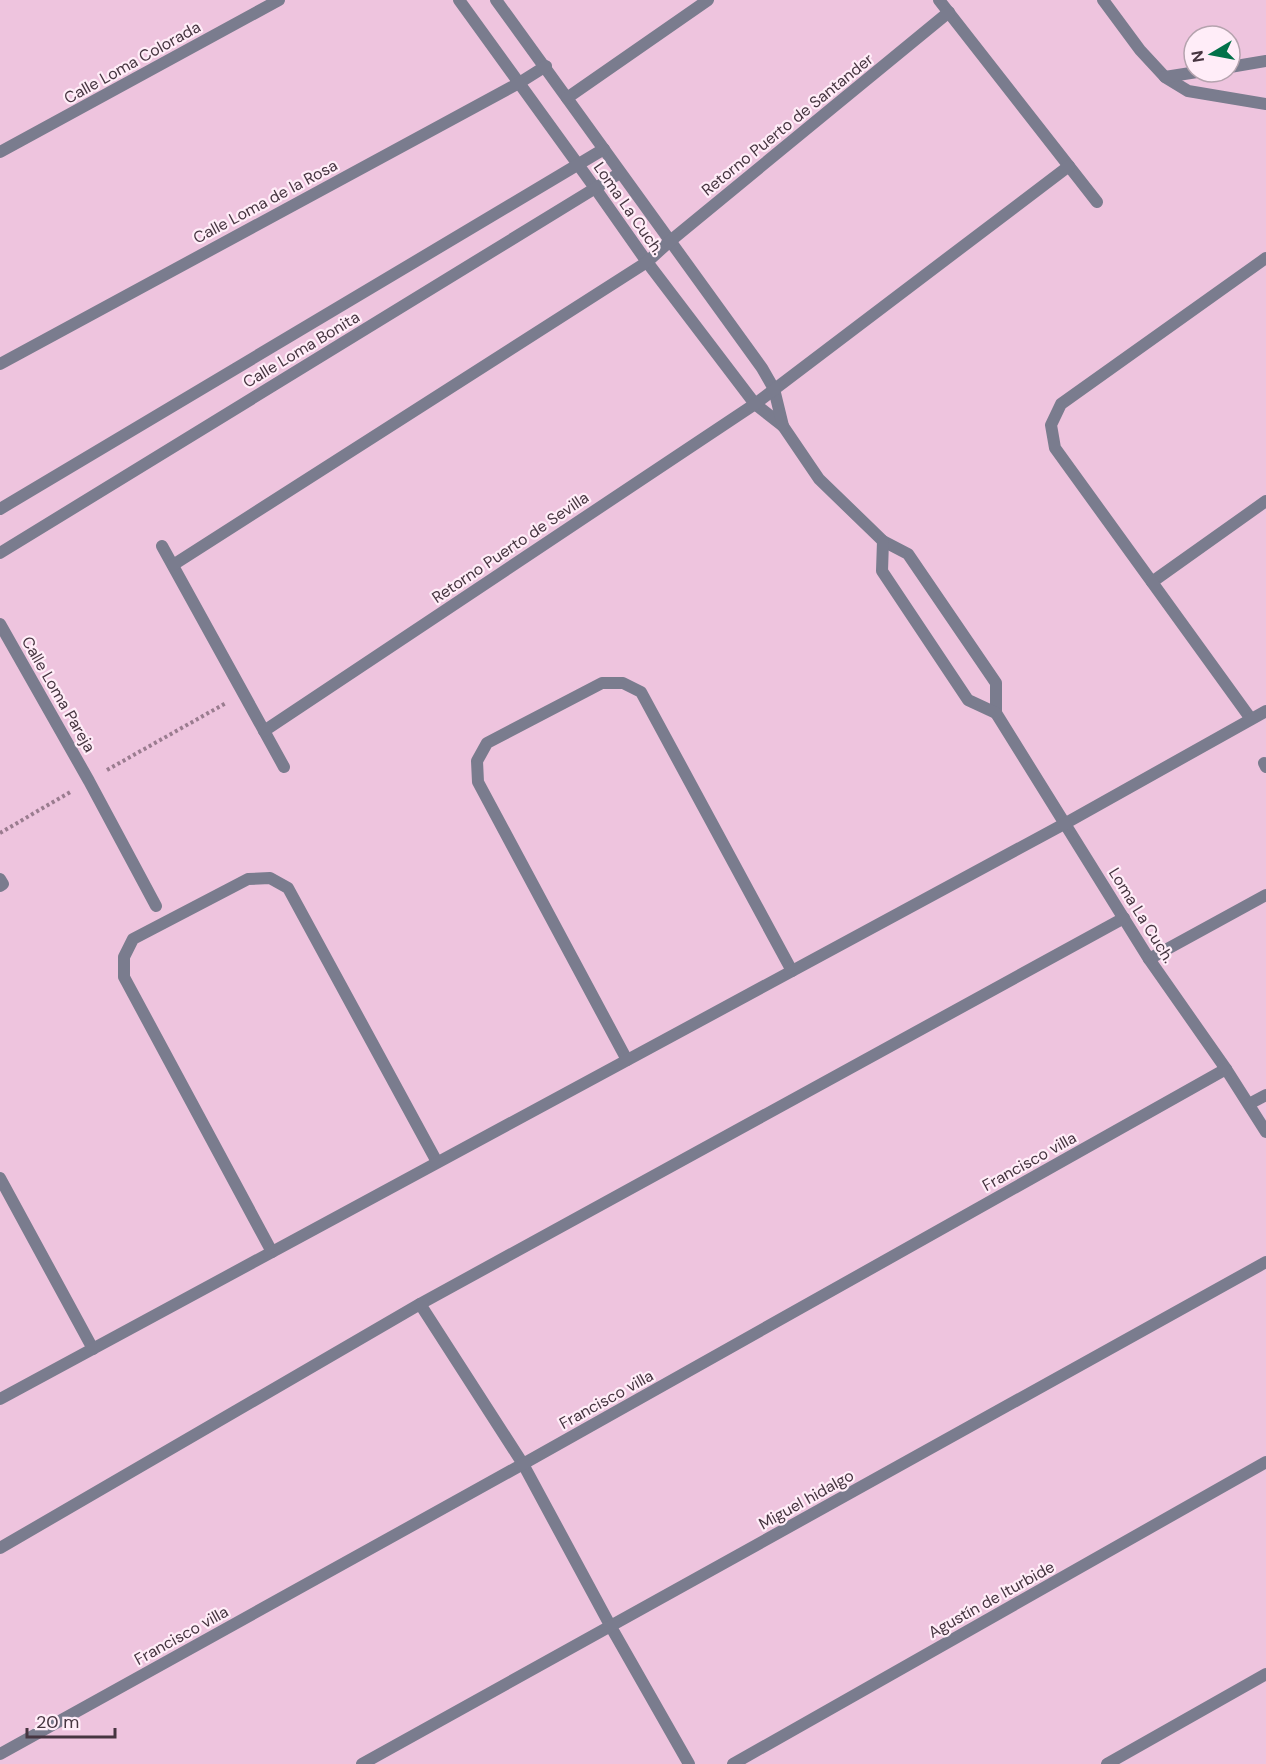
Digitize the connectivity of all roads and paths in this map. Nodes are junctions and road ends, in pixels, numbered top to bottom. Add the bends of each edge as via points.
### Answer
1 (279, 0) edge
2 (459, 0) edge
3 (496, 0) edge
4 (708, 0) edge
5 (939, 0) edge
6 (1103, 0) edge
7 (949, 12) junction
8 (1266, 62) edge
9 (1242, 65) edge
10 (546, 66) junction
11 (1182, 74) edge
12 (1165, 77) junction
13 (519, 83) junction
14 (567, 98) junction
15 (1266, 105) edge
16 (604, 149) junction
17 (0, 152) edge
18 (578, 165) junction
19 (1069, 166) junction
20 (620, 173) junction
21 (595, 188) junction
22 (1097, 202) dead end
23 (669, 242) junction
24 (1266, 258) edge
25 (647, 262) junction
26 (0, 364) edge
27 (774, 389) junction
28 (755, 404) junction
29 (783, 426) junction
30 (1266, 501) edge
31 (0, 509) edge
32 (883, 540) junction
33 (162, 546) dead end
34 (0, 553) edge
35 (173, 565) junction
36 (1152, 582) junction
37 (0, 624) edge
38 (243, 693) junction
39 (1266, 711) edge
40 (996, 713) junction
41 (1251, 719) junction
42 (264, 731) junction
43 (284, 767) dead end
44 (89, 781) junction
45 (1066, 823) junction
46 (0, 833) edge
47 (1266, 895) edge
48 (156, 906) dead end
49 (1124, 918) junction
50 (1149, 959) junction
51 (792, 971) junction
52 (627, 1060) junction
53 (1226, 1069) junction
54 (1266, 1095) edge
55 (1249, 1104) junction
56 (1266, 1132) edge
57 (437, 1162) junction
58 (0, 1178) edge
59 (272, 1252) junction
60 (1266, 1262) edge
61 (420, 1304) junction
62 (93, 1348) junction
63 (0, 1399) edge
64 (1266, 1462) edge
65 (523, 1464) junction
66 (0, 1548) edge
67 (610, 1627) junction
68 (1266, 1674) edge
69 (0, 1754) edge
70 (362, 1764) edge
71 (689, 1764) edge
72 (733, 1764) edge
73 (1107, 1764) edge

1 - 17 street, Calle Loma Colorada
2 - 13 street, Loma La Cuch.
3 - 10 street, Loma La Cuch.
4 - 14 street
5 - 7 street
6 - 12 street
7 - 19 street
7 - 23 street, Retorno Puerto de Santander
8 - 9 street
10 - 13 street, Calle Loma de la Rosa
10 - 14 street, Loma La Cuch.
11 - 12 street
12 - 15 street via 1188,91
13 - 18 street, Loma La Cuch.
13 - 26 street, Calle Loma de la Rosa
14 - 16 street, Loma La Cuch.
16 - 18 street, Calle Loma Bonita
16 - 20 street, Loma La Cuch.
18 - 21 street, Loma La Cuch.
18 - 31 street, Calle Loma Bonita
19 - 22 street
19 - 27 street
20 - 21 street, Calle Loma Bonita
20 - 23 street, Loma La Cuch.
21 - 25 street, Loma La Cuch.
21 - 34 street, Calle Loma Bonita
23 - 25 street, Retorno Puerto de Santander
23 - 27 street, Loma La Cuch.
24 - 36 street via 1061,404 1051,425 1055,448
25 - 28 street, Loma La Cuch.
25 - 35 street
27 - 28 street, Retorno Puerto de Sevilla
27 - 29 street, Loma La Cuch.
28 - 29 street, Loma La Cuch.
28 - 42 street, Retorno Puerto de Sevilla
29 - 32 street, Loma La Cuch. via 819,479
30 - 36 street
32 - 40 street, Loma La Cuch. via 908,554 996,683
32 - 40 street via 882,571 968,700
33 - 35 street
35 - 38 street
36 - 41 street
37 - 44 street, Calle Loma Pareja
38 - 42 street
38 - 44 path
39 - 41 street
40 - 45 street, Loma La Cuch.
41 - 45 street
42 - 43 street
44 - 46 path
44 - 48 street, Calle Loma Pareja
45 - 49 street, Loma La Cuch.
45 - 51 street
47 - 50 street
49 - 50 street, Loma La Cuch.
49 - 61 street
50 - 53 street, Loma La Cuch.
51 - 52 street
51 - 52 street via 641,692 623,683 602,683 487,744 477,761 478,782
52 - 57 street
53 - 55 street, Loma La Cuch.
53 - 65 street, Francisco villa
54 - 55 street
55 - 56 street, Loma La Cuch.
57 - 59 street
57 - 59 street via 288,888 270,878 248,879 133,939 124,957 124,977
58 - 62 street
59 - 62 street
60 - 67 street, Miguel hidalgo
61 - 65 street
61 - 66 street
62 - 63 street
64 - 72 street, Agustín de Iturbide
65 - 67 street
65 - 69 street, Francisco villa
67 - 70 street, Miguel hidalgo
67 - 71 street
68 - 73 street

